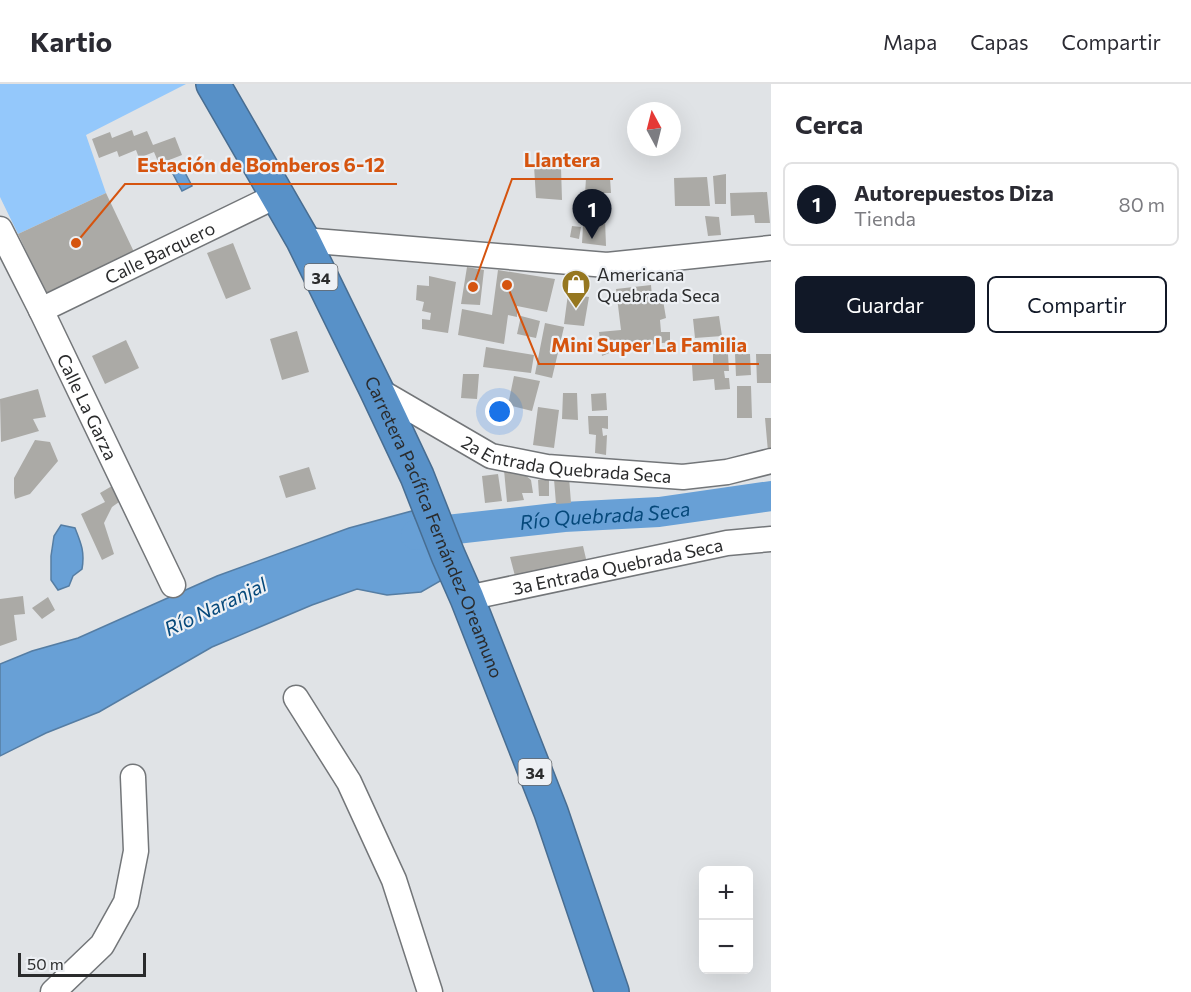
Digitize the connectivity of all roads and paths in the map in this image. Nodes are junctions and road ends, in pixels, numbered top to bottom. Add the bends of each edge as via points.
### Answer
1 (213, 84) edge
2 (278, 195) junction
3 (0, 229) edge
4 (303, 240) junction
5 (771, 248) edge
6 (10, 273) edge
7 (41, 310) junction
8 (376, 389) junction
9 (771, 461) edge
10 (771, 539) edge
11 (172, 585) dead end
12 (467, 597) junction
13 (296, 698) dead end
14 (134, 777) dead end
15 (53, 992) edge
16 (430, 992) edge
17 (612, 992) edge

1 - 2 highway, Carretera Pacífica Fernández Oreamuno / 34
2 - 4 highway, Carretera Pacífica Fernández Oreamuno / 34
2 - 7 street, Calle Barquero
3 - 6 street, Calle La Garza
4 - 5 street via 607,265
4 - 8 highway, Carretera Pacífica Fernández Oreamuno / 34
6 - 7 street, Calle La Garza
7 - 11 street, Calle La Garza
8 - 9 street, 2a Entrada Quebrada Seca via 491,456 547,467 683,477
8 - 12 highway, Carretera Pacífica Fernández Oreamuno / 34
10 - 12 street, 3a Entrada Quebrada Seca via 728,543
12 - 17 highway, Carretera Pacífica Fernández Oreamuno / 34 via 551,812
13 - 16 street via 349,782 394,880
14 - 15 street via 136,851 126,902 102,945

